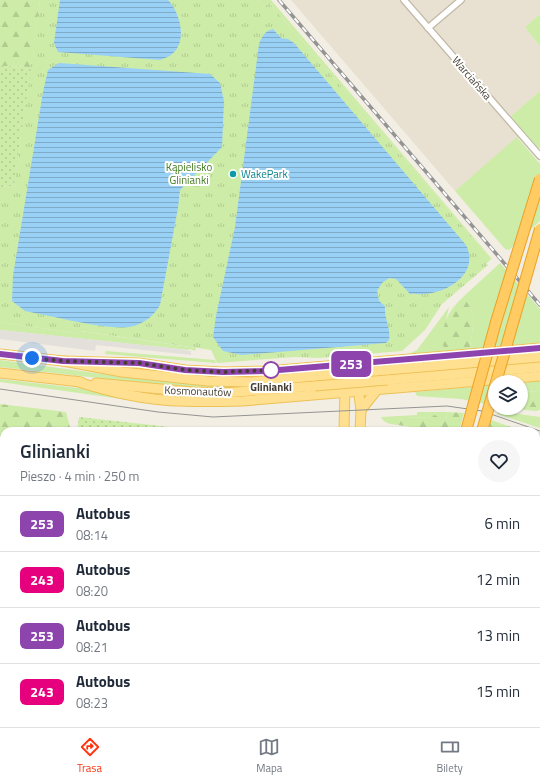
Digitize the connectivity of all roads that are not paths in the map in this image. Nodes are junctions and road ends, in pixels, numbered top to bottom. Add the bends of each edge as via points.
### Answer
1 (404, 0) edge
2 (461, 0) edge
3 (428, 28) junction
4 (540, 156) edge
5 (540, 180) edge
6 (540, 229) edge
7 (540, 348) edge
8 (0, 354) edge
9 (540, 357) edge
10 (63, 361) junction
11 (351, 364) junction
12 (540, 367) edge
13 (0, 373) edge
14 (540, 376) edge
15 (74, 381) junction
16 (376, 390) junction
17 (359, 392) junction
18 (344, 393) junction
19 (361, 410) junction
20 (344, 427) edge
21 (360, 427) edge
22 (467, 427) edge
23 (483, 427) edge

1 - 3 street, Warciańska
2 - 3 street
3 - 4 street, Warciańska
5 - 22 highway, bridge
6 - 23 highway, bridge
7 - 11 main road
8 - 10 main road, Kosmonautów
9 - 10 main road, Kosmonautów, bridge via 252,382 207,381 109,370
10 - 11 main road via 139,363 185,370 223,372
11 - 17 main road
11 - 18 main road via 345,380
12 - 15 main road, Kosmonautów, bridge via 223,393
13 - 15 main road, Kosmonautów
14 - 16 main road
15 - 18 main road via 129,395 200,402
16 - 17 main road
16 - 19 main road
17 - 18 main road
17 - 19 main road
18 - 20 main road
19 - 21 main road

